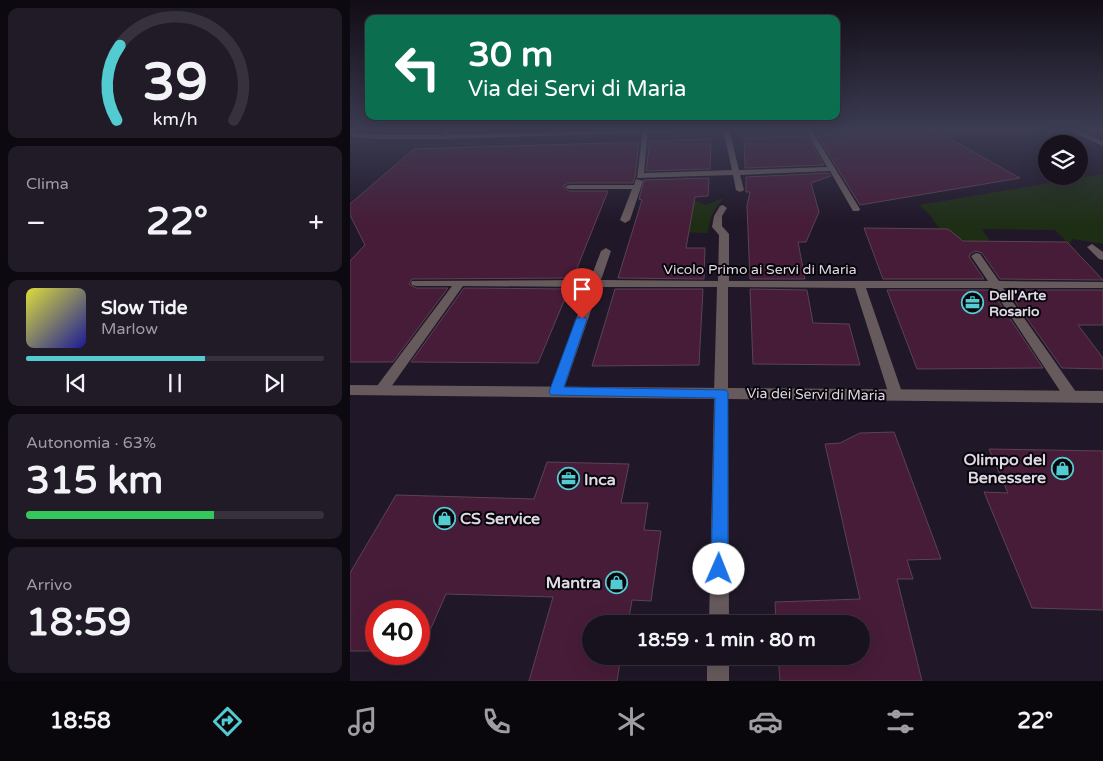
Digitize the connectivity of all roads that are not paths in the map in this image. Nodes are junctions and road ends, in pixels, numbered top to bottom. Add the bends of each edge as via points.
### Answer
1 (642, 161) edge
2 (733, 161) edge
3 (827, 161) edge
4 (832, 169) junction
5 (736, 173) junction
6 (640, 176) junction
7 (569, 187) dead end
8 (637, 187) junction
9 (740, 190) dead end
10 (723, 208) dead end
11 (856, 209) dead end
12 (625, 220) dead end
13 (1092, 247) dead end
14 (606, 251) dead end
15 (976, 256) dead end
16 (1103, 258) edge
17 (416, 283) dead end
18 (460, 283) junction
19 (594, 283) junction
20 (724, 284) junction
21 (860, 284) junction
22 (995, 285) junction
23 (1103, 285) edge
24 (350, 390) edge
25 (381, 390) junction
26 (556, 392) junction
27 (721, 393) junction
28 (896, 395) junction
29 (1071, 396) junction
30 (1103, 397) edge
31 (719, 615) edge
32 (718, 665) edge
33 (718, 681) edge

1 - 6 street
2 - 5 street
3 - 4 street
4 - 5 street
4 - 11 street
5 - 6 street
5 - 9 street
6 - 8 street
7 - 8 street
8 - 12 street
10 - 20 street via 717,227 724,234
13 - 16 street
14 - 19 street
15 - 22 street
17 - 18 street, Vicolo Primo ai Servi di Maria
18 - 19 street, Vicolo Primo ai Servi di Maria
18 - 25 street
19 - 20 street, Vicolo Primo ai Servi di Maria
19 - 26 street
20 - 21 street, Vicolo Primo ai Servi di Maria
20 - 27 street
21 - 22 street, Vicolo Primo ai Servi di Maria
21 - 28 street
22 - 23 street, Vicolo Primo ai Servi di Maria
22 - 29 street
24 - 25 street, Via dei Servi di Maria
25 - 26 street, Via dei Servi di Maria
26 - 27 street, Via dei Servi di Maria
27 - 28 street, Via dei Servi di Maria
27 - 31 street
28 - 29 street, Via dei Servi di Maria
29 - 30 street, Via dei Servi di Maria
32 - 33 street

